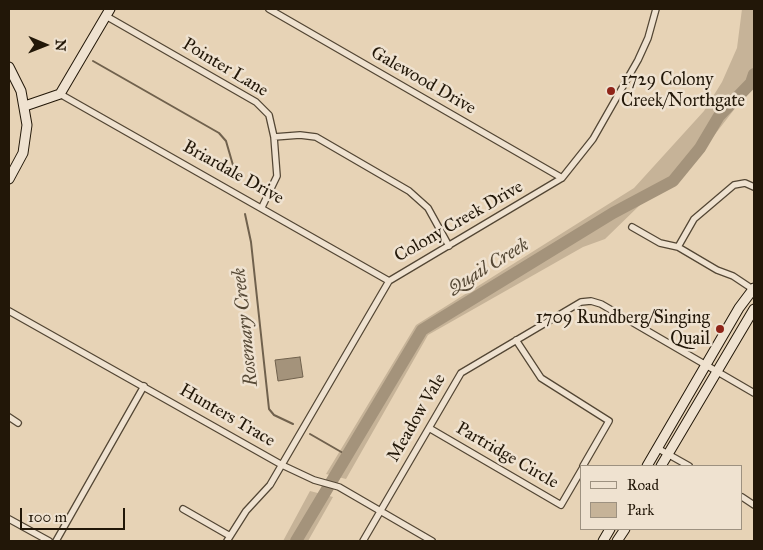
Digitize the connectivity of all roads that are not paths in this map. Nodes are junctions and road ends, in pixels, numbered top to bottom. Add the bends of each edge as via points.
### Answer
1 (268, 9) edge
2 (656, 9) edge
3 (108, 12) edge
4 (9, 67) edge
5 (60, 94) junction
6 (25, 106) junction
7 (274, 137) junction
8 (562, 178) junction
9 (9, 179) edge
10 (754, 187) edge
11 (262, 207) junction
12 (632, 227) dead end
13 (449, 246) junction
14 (678, 247) junction
15 (389, 281) junction
16 (754, 289) edge
17 (754, 309) edge
18 (9, 311) edge
19 (516, 340) junction
20 (706, 365) junction
21 (716, 371) junction
22 (144, 386) junction
23 (754, 393) edge
24 (9, 417) edge
25 (18, 423) dead end
26 (429, 428) junction
27 (657, 448) junction
28 (668, 454) junction
29 (282, 464) junction
30 (584, 465) edge
31 (648, 465) edge
32 (662, 465) edge
33 (686, 465) edge
34 (580, 472) edge
35 (743, 498) edge
36 (754, 505) edge
37 (183, 509) dead end
38 (380, 511) junction
39 (9, 520) edge
40 (624, 530) edge
41 (606, 535) edge
42 (229, 539) edge
43 (49, 541) edge
44 (56, 541) edge
45 (362, 541) edge
46 (432, 541) edge
47 (617, 541) edge

1 - 8 street, Galewood Drive
2 - 8 street, Colony Creek Drive via 648,38 634,67 593,139
3 - 5 main road
3 - 7 street, Pointer Lane via 262,107 269,114
4 - 6 main road
5 - 6 main road
5 - 11 street, Briardale Drive
6 - 9 main road via 27,125 23,153
7 - 11 street, Pointer Lane via 277,176
7 - 13 street via 316,137 413,193 428,208
8 - 13 street, Colony Creek Drive
10 - 14 street via 745,183 734,185 694,219
11 - 15 street, Briardale Drive
12 - 14 street via 660,243
13 - 15 street, Colony Creek Drive
14 - 16 street
15 - 29 street, Colony Creek Drive
16 - 20 main road
17 - 21 main road
18 - 22 street, Hunters Trace
19 - 20 street, Meadow Vale via 578,303 592,301
19 - 26 street, Meadow Vale via 461,373
19 - 30 street, Partridge Circle via 541,378 609,421
20 - 21 street, Meadow Vale
20 - 27 main road
21 - 23 street, Meadow Vale
21 - 28 main road
22 - 29 street, Hunters Trace
22 - 44 street
24 - 25 street
26 - 34 street, Partridge Circle via 561,505
26 - 38 street, Meadow Vale
27 - 28 street
27 - 31 main road
28 - 32 main road
28 - 33 street
29 - 38 street, Hunters Trace via 314,480 339,487
29 - 42 street, Colony Creek Drive
35 - 36 street
37 - 42 street
38 - 45 street, Meadow Vale
38 - 46 street, Hunters Trace
39 - 43 street
40 - 47 main road
41 - 47 street

